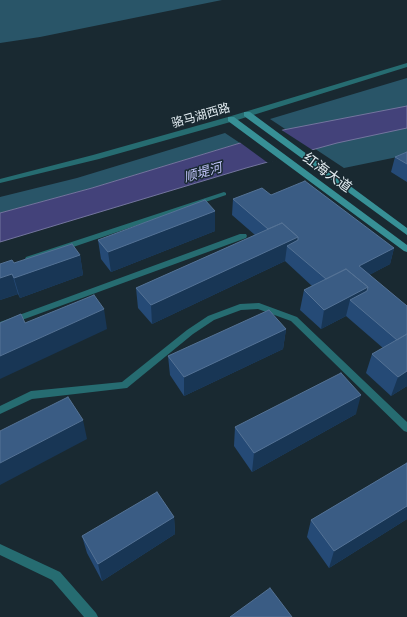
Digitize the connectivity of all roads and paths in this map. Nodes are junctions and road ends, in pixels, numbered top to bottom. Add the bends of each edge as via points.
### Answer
1 (407, 65) edge
2 (247, 114) junction
3 (231, 119) junction
4 (0, 181) edge
5 (224, 194) dead end
6 (407, 232) edge
7 (243, 236) dead end
8 (407, 248) edge
9 (20, 262) edge
10 (0, 325) edge
11 (0, 410) edge
12 (407, 428) edge
13 (0, 549) edge
14 (92, 617) edge

1 - 2 street, 骆马湖西路
2 - 3 street, 骆马湖西路
2 - 6 main road, 红海大道
3 - 4 street, 骆马湖西路
3 - 8 main road, 红海大道
5 - 9 lane
7 - 10 lane
11 - 12 lane via 31,395 124,385 211,318 240,307 259,306 294,319
13 - 14 lane via 56,576

